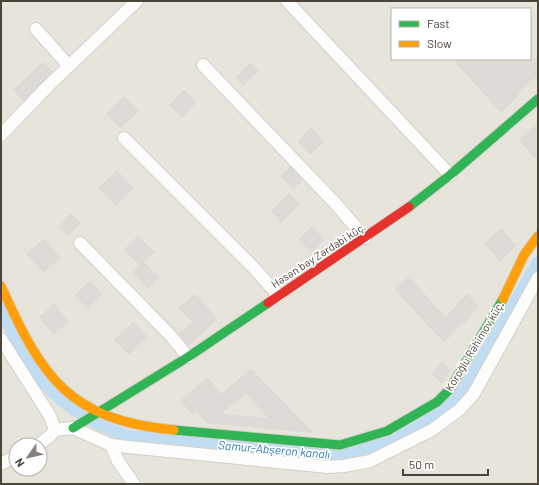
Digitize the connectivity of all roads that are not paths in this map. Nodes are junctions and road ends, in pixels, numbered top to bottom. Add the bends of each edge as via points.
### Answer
1 (137, 1) edge
2 (287, 1) edge
3 (36, 29) dead end
4 (203, 65) dead end
5 (69, 66) junction
6 (538, 99) edge
7 (1, 135) edge
8 (124, 138) dead end
9 (450, 175) junction
10 (538, 236) edge
11 (365, 238) junction
12 (80, 243) dead end
13 (538, 278) edge
14 (1, 286) edge
15 (278, 295) junction
16 (1, 339) edge
17 (188, 357) junction
18 (97, 412) junction
19 (73, 428) junction
20 (55, 430) junction
21 (48, 438) edge
22 (111, 445) junction
23 (134, 484) edge

1 - 5 street
2 - 9 street
3 - 5 street
4 - 11 street via 335,203
5 - 7 street
6 - 9 street, Həsən bəy Zərdabi küç.
8 - 15 street
9 - 11 street, Həsən bəy Zərdabi küç.
10 - 18 street, Koroğlu Rəhimov küç. via 524,255 508,291 450,389 436,402 387,431 340,445 147,427 126,424
11 - 15 street, Həsən bəy Zərdabi küç.
12 - 17 street via 170,335
13 - 22 street, Koroğlu Rəhimov küç. via 472,395 459,410 432,430 370,461 328,467
14 - 18 street, Koroğlu Rəhimov küç. via 20,329 47,373 79,402
15 - 17 street, Həsən bəy Zərdabi küç.
16 - 20 street via 50,416
17 - 18 street, Həsən bəy Zərdabi küç.
18 - 19 street, Həsən bəy Zərdabi küç.
19 - 20 street
19 - 22 street, Koroğlu Rəhimov küç.
20 - 21 street
22 - 23 street via 118,461

